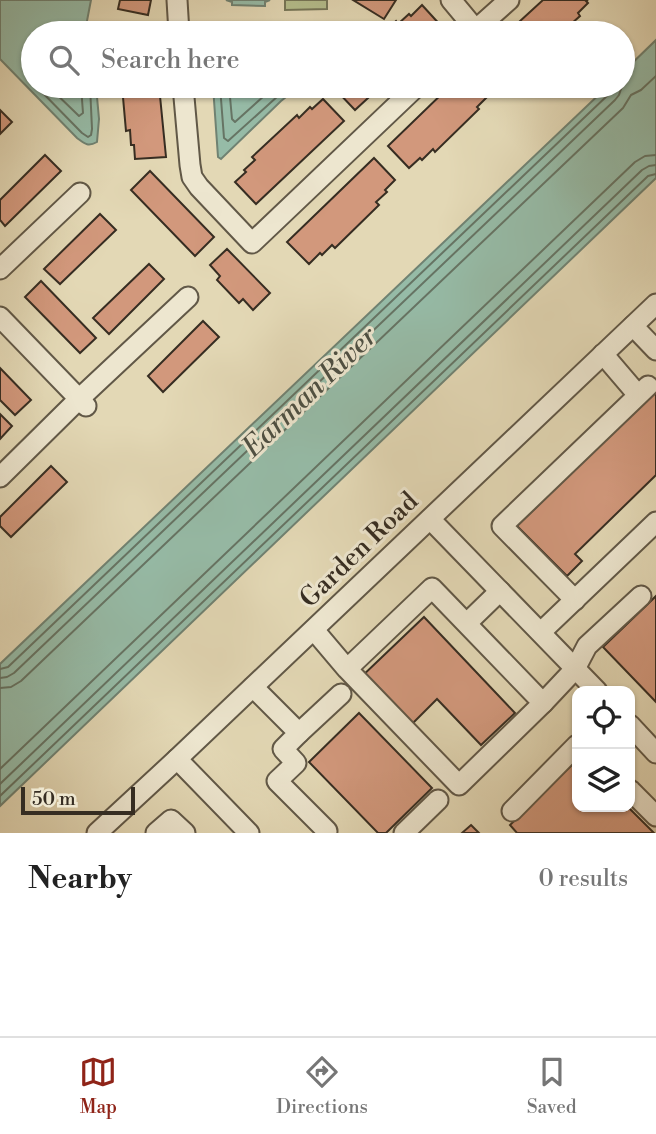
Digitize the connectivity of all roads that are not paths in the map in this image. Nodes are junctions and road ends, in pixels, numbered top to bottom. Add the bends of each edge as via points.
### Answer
1 (177, 0) edge
2 (451, 0) edge
3 (509, 0) edge
4 (178, 21) edge
5 (466, 21) edge
6 (486, 21) edge
7 (184, 98) edge
8 (404, 98) edge
9 (80, 193) dead end
10 (0, 269) edge
11 (188, 297) dead end
12 (656, 304) edge
13 (0, 317) edge
14 (633, 326) junction
15 (656, 350) edge
16 (603, 354) junction
17 (83, 403) junction
18 (0, 477) edge
19 (430, 519) junction
20 (656, 523) edge
21 (500, 591) junction
22 (641, 596) dead end
23 (575, 600) junction
24 (467, 623) junction
25 (314, 630) junction
26 (541, 632) junction
27 (346, 669) junction
28 (575, 669) junction
29 (592, 686) edge
30 (253, 687) junction
31 (341, 694) dead end
32 (543, 703) junction
33 (635, 730) edge
34 (299, 733) junction
35 (573, 749) edge
36 (656, 753) edge
37 (177, 759) junction
38 (635, 795) edge
39 (438, 800) dead end
40 (512, 811) dead end
41 (656, 816) edge
42 (327, 832) edge
43 (97, 833) edge
44 (156, 833) edge
45 (185, 833) edge
46 (248, 833) edge
47 (404, 833) edge

1 - 4 street
2 - 5 street
3 - 6 street
7 - 8 street via 192,177 253,243
9 - 10 street
11 - 17 street
12 - 14 street, Garden Road
13 - 17 street
14 - 15 street
14 - 16 street, Garden Road
16 - 19 street, Garden Road
16 - 23 street via 643,390 502,526
17 - 18 street
19 - 21 street
19 - 25 street, Garden Road
20 - 23 street
21 - 24 street
21 - 26 street
22 - 28 street via 587,646
23 - 26 street
24 - 27 street via 432,587
24 - 32 street
25 - 27 street
25 - 30 street, Garden Road
26 - 28 street
27 - 32 street via 459,785
28 - 29 street
28 - 32 street
30 - 34 street
30 - 37 street, Garden Road
31 - 34 street
33 - 36 street
34 - 42 street via 282,749 296,763 277,780
35 - 40 street
37 - 43 street, Garden Road
37 - 46 street
38 - 41 street
39 - 47 street
44 - 45 street via 171,820

